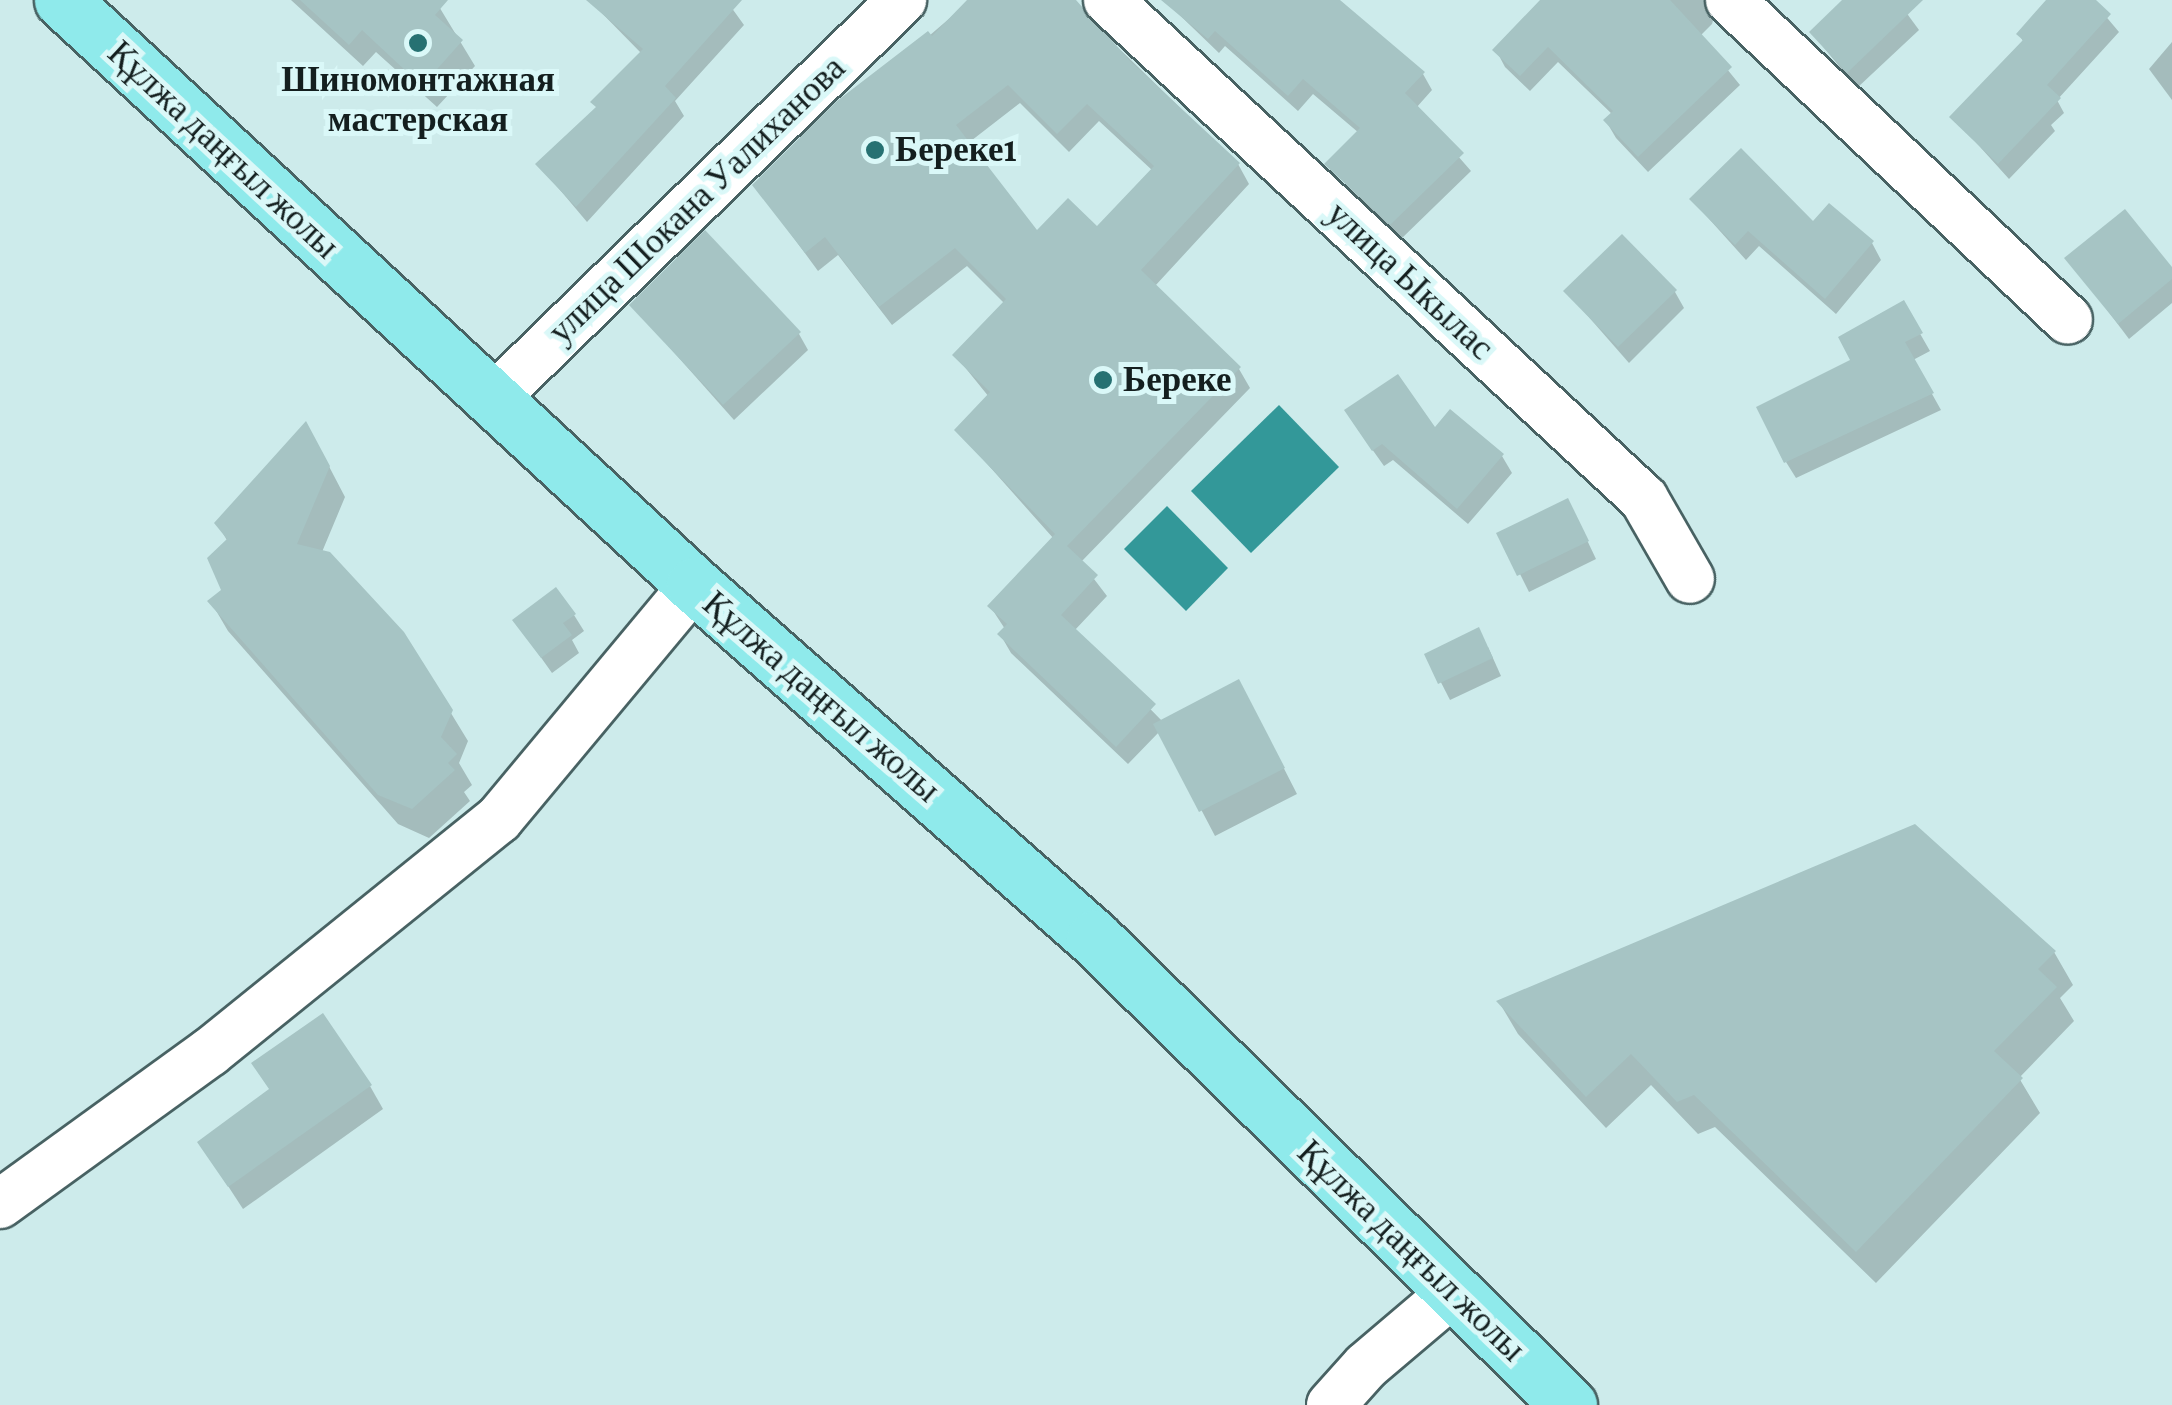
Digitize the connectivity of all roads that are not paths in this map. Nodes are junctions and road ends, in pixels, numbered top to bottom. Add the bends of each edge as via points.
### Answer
1 (62, 0) edge
2 (902, 0) edge
3 (1108, 0) edge
4 (1730, 0) edge
5 (2068, 320) dead end
6 (492, 400) junction
7 (1690, 579) dead end
8 (694, 585) junction
9 (0, 1204) edge
10 (1452, 1293) junction
11 (1331, 1405) edge
12 (1569, 1405) edge

1 - 6 main road, Құлжа даңғыл жолы
2 - 6 street, улица Шокана Уалиханова
3 - 7 street, улица Ыкылас via 1644,498
4 - 5 street
6 - 8 main road, Құлжа даңғыл жолы
8 - 9 street via 500,819 210,1052
8 - 10 main road, Құлжа даңғыл жолы via 1094,938
10 - 11 street
10 - 12 main road, Құлжа даңғыл жолы

